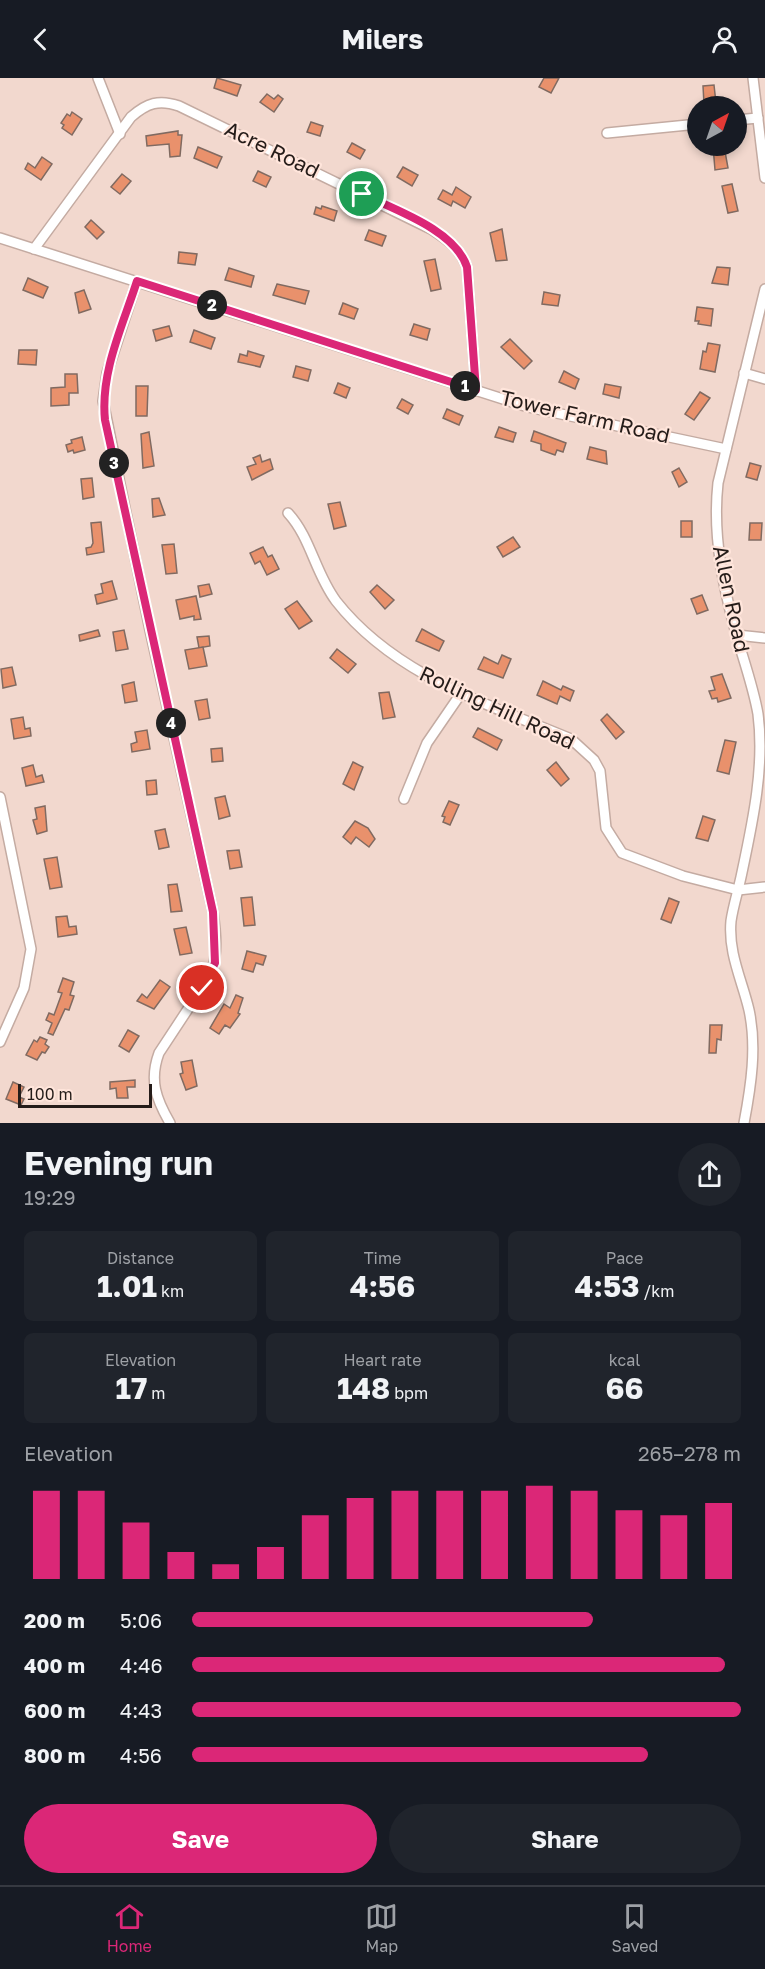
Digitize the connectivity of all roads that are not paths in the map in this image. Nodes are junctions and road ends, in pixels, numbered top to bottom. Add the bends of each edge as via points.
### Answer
1 (98, 78) edge
2 (753, 78) edge
3 (758, 118) junction
4 (747, 119) edge
5 (687, 125) edge
6 (607, 133) dead end
7 (120, 134) junction
8 (765, 178) edge
9 (0, 238) edge
10 (34, 249) junction
11 (137, 281) junction
12 (765, 289) edge
13 (744, 373) junction
14 (765, 379) edge
15 (476, 390) junction
16 (726, 449) junction
17 (288, 513) dead end
18 (737, 635) junction
19 (765, 638) edge
20 (462, 692) junction
21 (0, 797) edge
22 (404, 799) dead end
23 (765, 887) edge
24 (738, 890) junction
25 (0, 1042) edge
26 (170, 1123) edge
27 (744, 1123) edge

1 - 7 street
2 - 3 street
3 - 4 street
3 - 8 street
5 - 6 street
7 - 10 street, Acre Road
7 - 15 street, Acre Road via 131,117 148,105 164,101 422,224 453,243 467,267
9 - 10 street, Tower Farm Road
10 - 11 street, Tower Farm Road
11 - 15 street, Tower Farm Road
11 - 26 street via 107,373 104,410 216,934 211,974 155,1064 154,1090
12 - 13 street, Allen Road
13 - 14 street
13 - 16 street, Allen Road
15 - 16 street, Tower Farm Road via 528,407
16 - 18 street, Allen Road via 716,504 718,546
17 - 20 street, Rolling Hill Road via 302,527 318,569 334,598 354,622 398,660
18 - 19 street
18 - 24 street, Allen Road via 758,714 760,754
20 - 22 street via 427,743
20 - 24 street, Rolling Hill Road via 584,748 600,771 606,828 622,853 683,876
21 - 25 street via 31,949 24,988
23 - 24 street
24 - 27 street, Allen Road via 731,921 732,949 749,1014 753,1063

